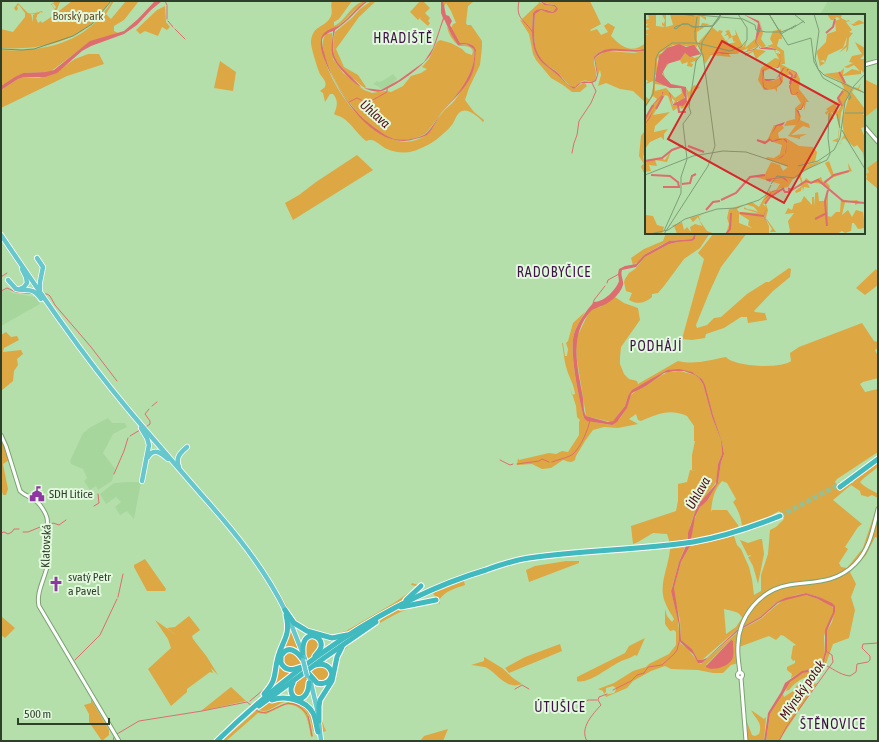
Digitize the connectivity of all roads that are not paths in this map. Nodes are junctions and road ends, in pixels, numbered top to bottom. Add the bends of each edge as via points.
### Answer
1 (878, 61) edge
2 (865, 65) edge
3 (865, 127) edge
4 (878, 142) edge
5 (1, 235) edge
6 (1, 238) edge
7 (15, 255) junction
8 (37, 258) dead end
9 (21, 268) junction
10 (43, 272) junction
11 (8, 280) dead end
12 (18, 289) junction
13 (45, 301) junction
14 (140, 427) junction
15 (1, 435) edge
16 (160, 446) junction
17 (186, 447) dead end
18 (181, 452) junction
19 (878, 458) edge
20 (146, 460) junction
21 (168, 460) junction
22 (183, 473) junction
23 (142, 481) dead end
24 (840, 485) tunnel mouth
25 (878, 509) edge
26 (780, 517) tunnel mouth
27 (421, 586) dead end
28 (436, 600) dead end
29 (401, 606) junction
30 (285, 613) junction
31 (382, 618) junction
32 (362, 627) junction
33 (350, 633) junction
34 (357, 635) junction
35 (315, 656) junction
36 (303, 657) junction
37 (300, 666) junction
38 (312, 666) junction
39 (308, 674) junction
40 (296, 679) junction
41 (309, 683) junction
42 (264, 694) junction
43 (256, 707) junction
44 (319, 721) junction
45 (319, 733) junction
46 (119, 741) edge
47 (217, 741) edge
48 (220, 741) edge
49 (320, 741) edge
50 (746, 741) edge

1 - 2 main road
3 - 4 main road
5 - 7 highway
6 - 9 highway
7 - 10 highway via 32,276 38,276
7 - 13 highway
8 - 10 highway via 43,266
9 - 12 highway via 27,282 24,287
9 - 13 highway
10 - 13 highway via 39,285
11 - 12 highway
12 - 13 highway via 33,291
13 - 14 highway via 99,378
13 - 16 highway via 101,376
14 - 20 highway via 148,441
14 - 21 highway
15 - 46 main road, Klatovská via 20,491 36,501 47,517 48,564 38,604
16 - 18 highway via 170,454
16 - 22 highway
17 - 18 highway
18 - 22 highway via 177,462
19 - 24 highway
20 - 21 highway via 150,453 156,451
20 - 23 highway
21 - 30 highway via 234,534 268,582
22 - 30 highway via 252,555 269,580
25 - 50 main road via 869,543 848,570 827,580 778,588 758,600 746,616 738,640 740,673 743,675 740,678
26 - 29 highway via 747,529 668,546 526,558 458,579
27 - 29 highway
28 - 29 highway
29 - 31 highway
29 - 32 highway
30 - 33 highway via 296,625 313,633 334,638
30 - 36 highway
30 - 42 highway via 287,635 278,656 274,681
31 - 34 highway
31 - 43 highway via 320,658
32 - 33 highway
32 - 43 highway via 306,666
33 - 35 highway
34 - 38 highway
34 - 44 highway via 338,653 333,678 320,700
35 - 36 highway via 321,645 315,636 309,636 302,644
35 - 37 highway
36 - 37 highway via 291,649 286,650 281,656 281,663 286,669 291,670
36 - 39 highway, bridge
37 - 42 highway
38 - 39 highway via 327,666 331,671 331,678 326,683 318,684
38 - 40 highway
39 - 41 highway
39 - 44 highway
40 - 41 highway via 290,690 297,698 303,698 308,694
40 - 43 highway
41 - 45 highway
42 - 43 highway
43 - 45 highway via 281,698 304,704 313,714
43 - 47 highway
43 - 48 highway
44 - 45 highway
45 - 49 highway

